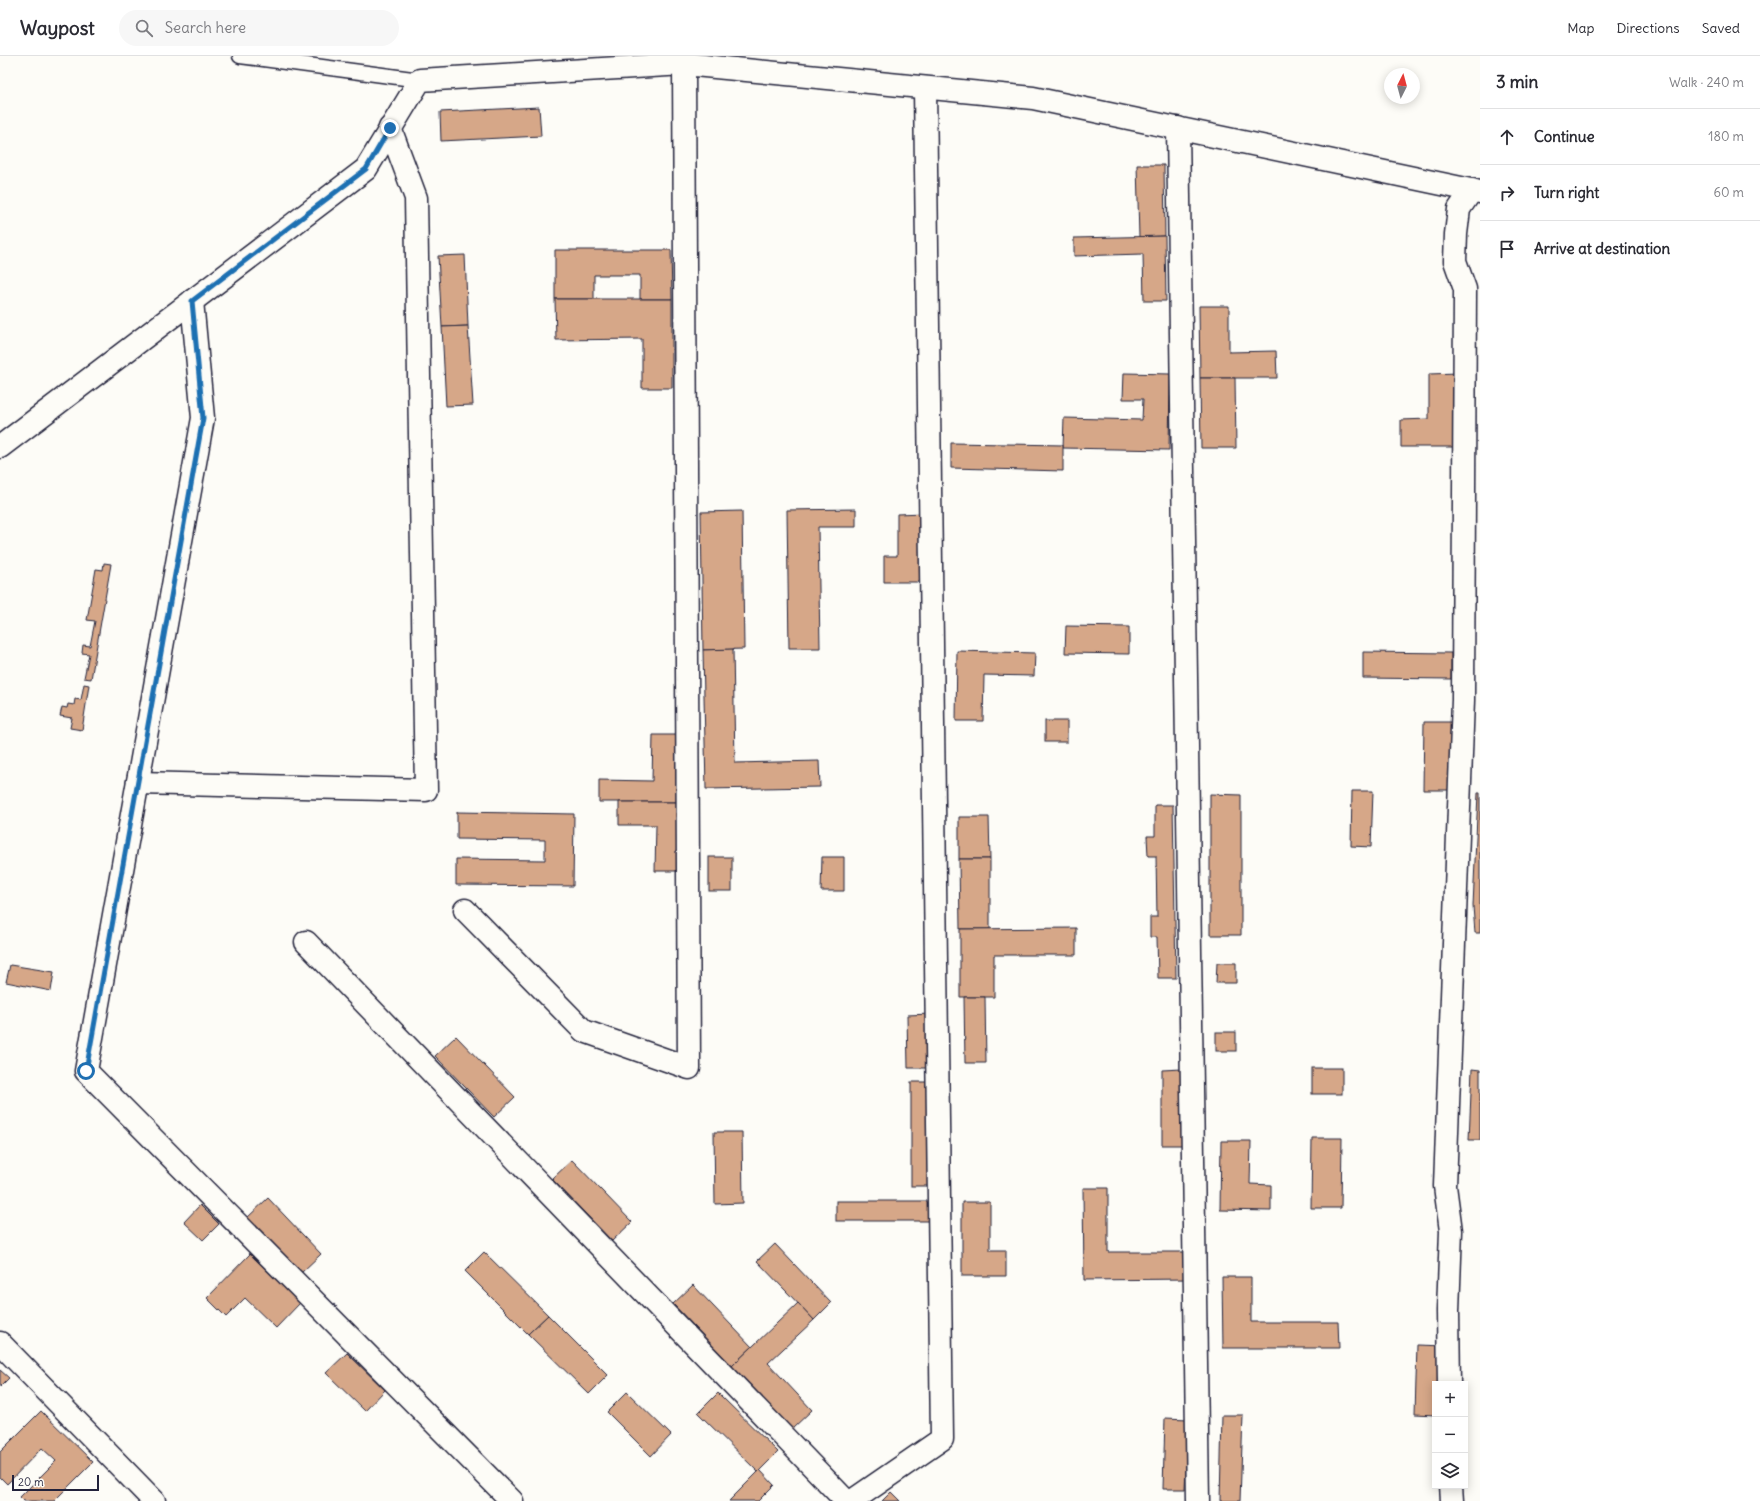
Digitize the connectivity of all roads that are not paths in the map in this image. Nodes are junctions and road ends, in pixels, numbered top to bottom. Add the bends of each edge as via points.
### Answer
1 (240, 56) edge
2 (684, 64) junction
3 (420, 80) junction
4 (925, 88) junction
5 (390, 128) junction
6 (1178, 128) junction
7 (1476, 191) edge
8 (192, 301) junction
9 (0, 447) edge
10 (138, 783) junction
11 (464, 910) dead end
12 (306, 942) dead end
13 (0, 1343) edge
14 (1450, 1381) edge
15 (1451, 1489) edge
16 (154, 1501) edge
17 (512, 1501) edge
18 (846, 1501) edge
19 (852, 1501) edge
20 (1198, 1501) edge
21 (1452, 1501) edge

1 - 3 lane
2 - 3 street
2 - 4 street
2 - 11 street via 689,1068 584,1031
3 - 5 street
4 - 6 street via 1033,98
4 - 19 street via 942,1439
5 - 8 street via 366,169
5 - 10 street via 416,198 426,790
6 - 7 street
6 - 20 street
7 - 14 street via 1459,209 1455,261 1465,289 1463,700 1445,1186 1451,1231 1448,1311
8 - 9 street
8 - 10 street via 203,418
10 - 17 street via 86,1071
12 - 18 street
13 - 16 street
15 - 21 street

